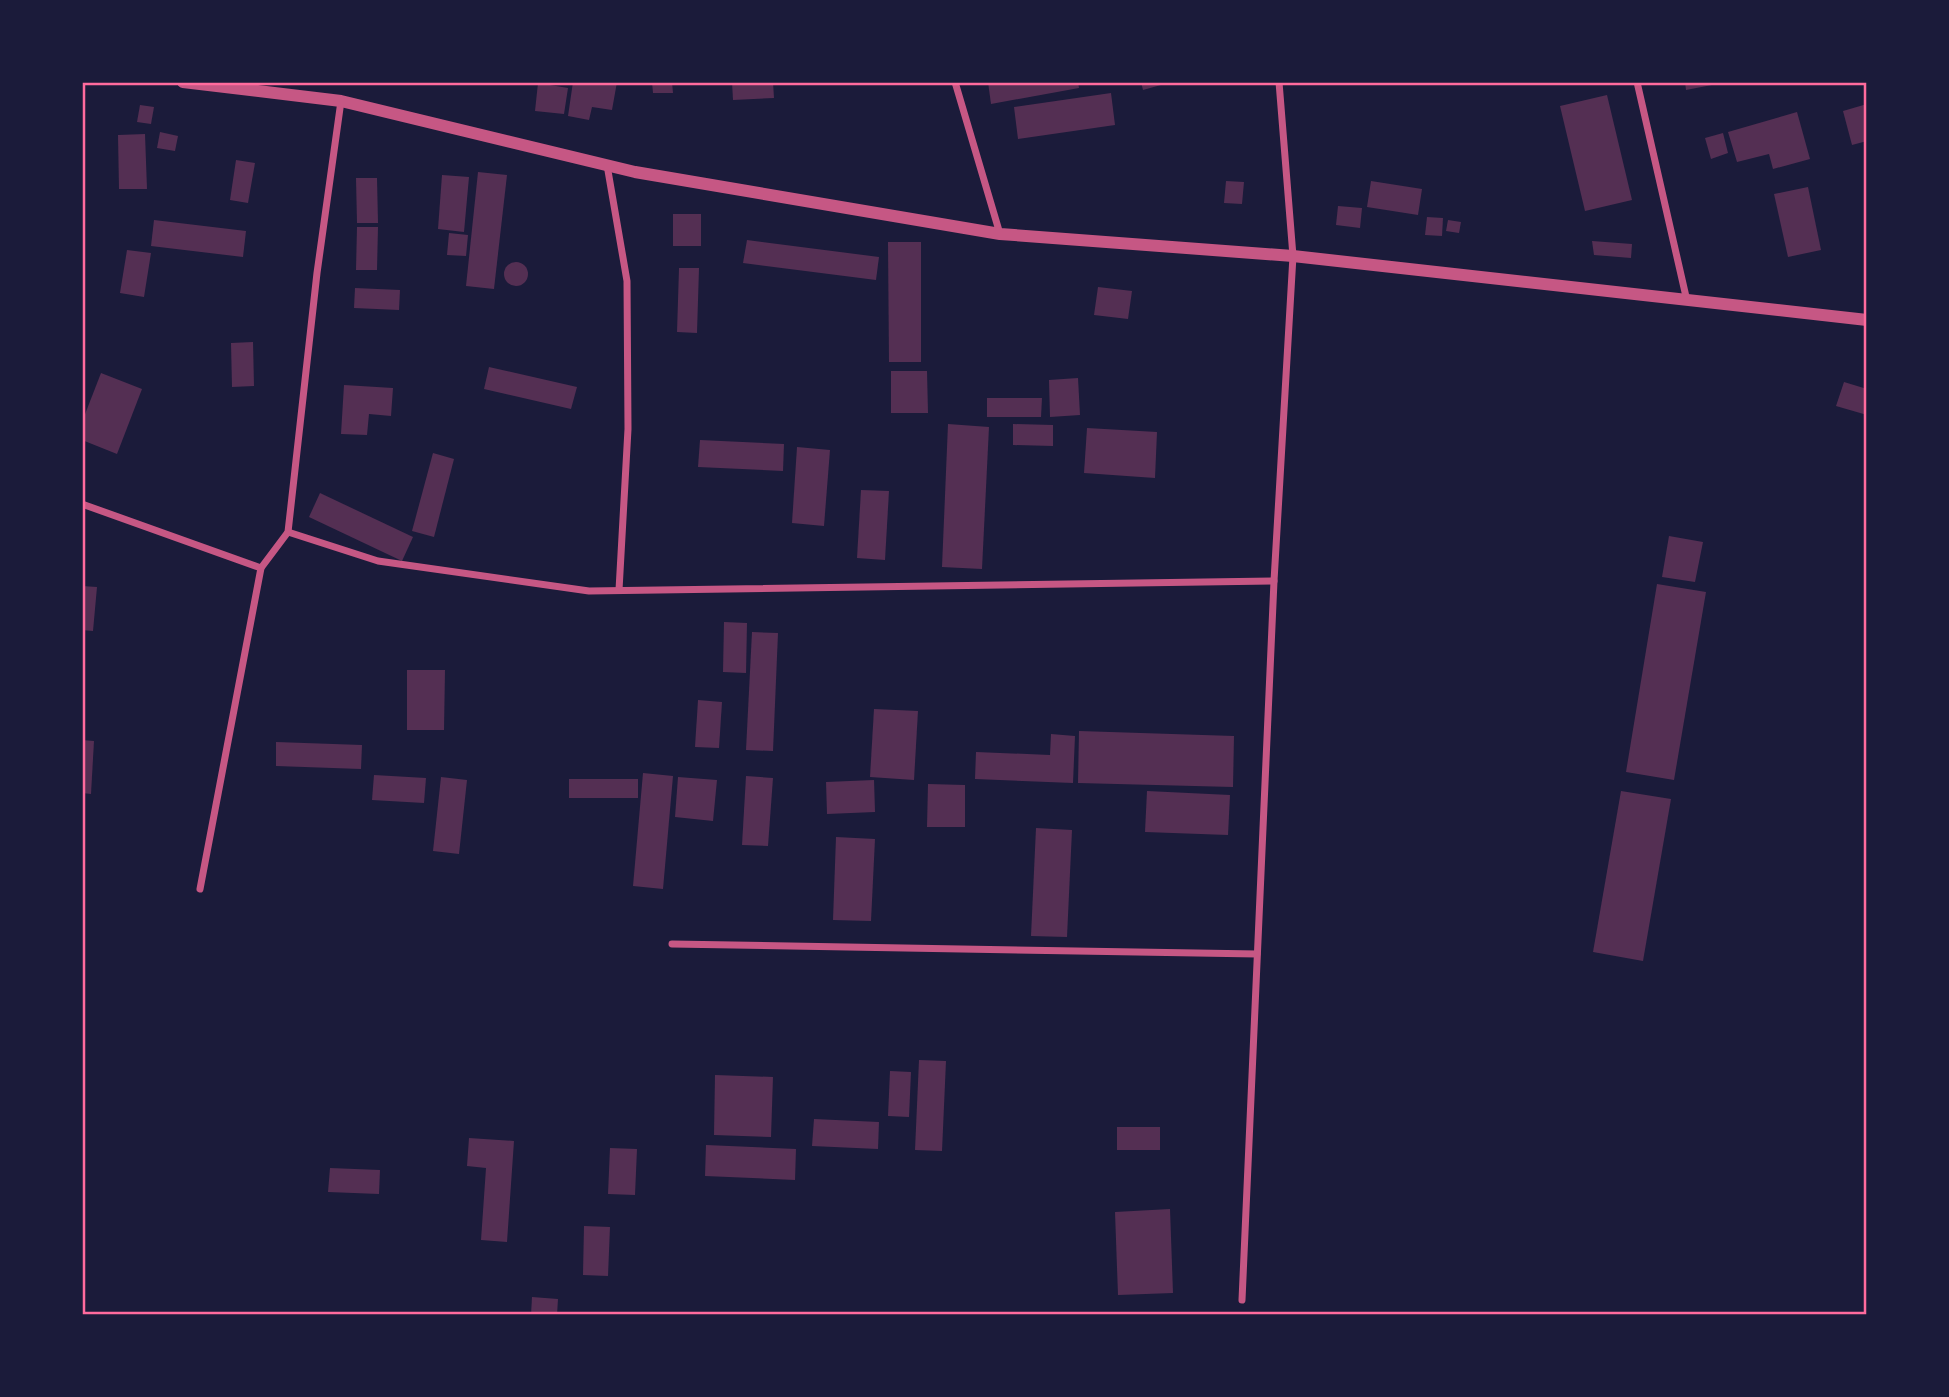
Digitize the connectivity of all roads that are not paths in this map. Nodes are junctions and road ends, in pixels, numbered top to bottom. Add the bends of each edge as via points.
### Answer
1 (183, 82) edge
2 (955, 82) edge
3 (1279, 82) edge
4 (1637, 82) edge
5 (266, 88) edge
6 (341, 101) junction
7 (607, 165) junction
8 (1000, 234) junction
9 (1293, 256) junction
10 (1687, 302) junction
11 (1867, 320) edge
12 (82, 504) edge
13 (288, 532) junction
14 (261, 568) junction
15 (1274, 581) junction
16 (620, 590) junction
17 (200, 889) dead end
18 (672, 944) dead end
19 (1257, 954) junction
20 (1242, 1300) dead end

1 - 5 street
2 - 8 street
3 - 9 street
4 - 10 street
5 - 6 street
6 - 7 street
6 - 13 street
7 - 8 street
7 - 16 street via 627,281 628,429
8 - 9 street
9 - 10 street
9 - 15 street
10 - 11 street
12 - 14 street
13 - 14 street
13 - 16 street via 378,561 589,590
14 - 17 street
15 - 16 street
15 - 19 street
18 - 19 street
19 - 20 street

